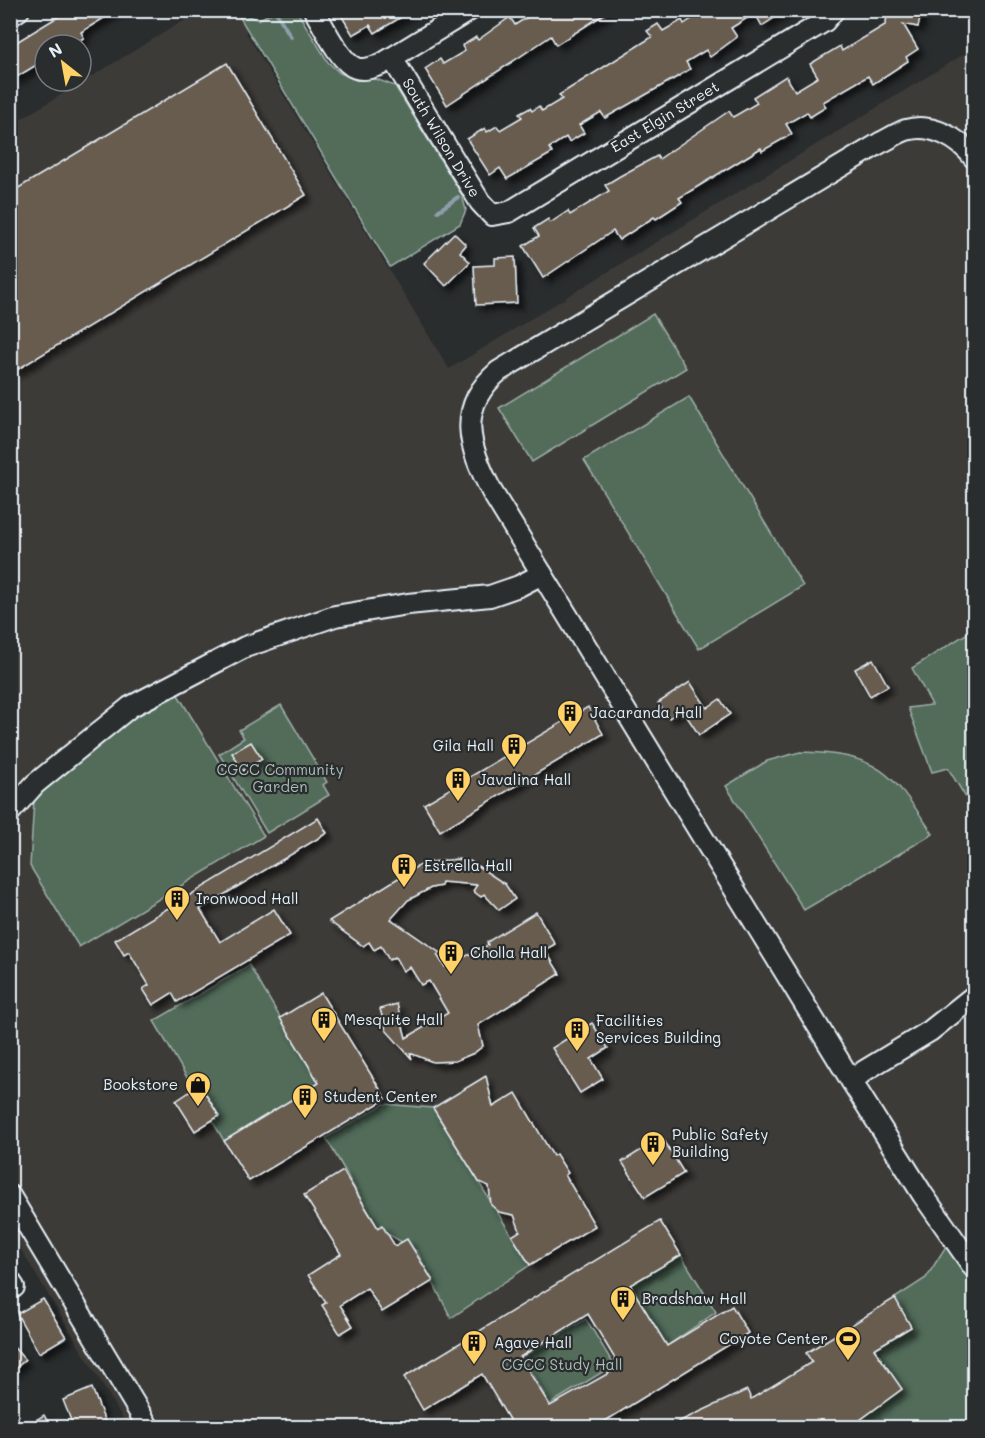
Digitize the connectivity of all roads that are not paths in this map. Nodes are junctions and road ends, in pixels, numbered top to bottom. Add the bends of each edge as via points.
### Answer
1 (19, 10) edge
2 (314, 10) edge
3 (470, 10) edge
4 (834, 10) edge
5 (10, 16) edge
6 (392, 58) junction
7 (975, 158) edge
8 (492, 215) joint
9 (542, 574) junction
10 (10, 812) edge
11 (975, 996) edge
12 (852, 1082) junction
13 (10, 1196) edge
14 (975, 1268) edge
15 (149, 1428) edge

1 - 5 street
2 - 6 street via 346,61 356,68 368,69
3 - 6 street
4 - 8 street, East Elgin Street via 825,21 509,212
6 - 8 street, South Wilson Drive via 480,202
7 - 9 street via 944,134 928,128 908,129 732,231 486,382 474,404 470,432 475,460
9 - 10 street via 490,596 335,616 248,646 130,707 35,784
9 - 12 street
11 - 12 street
12 - 14 street via 923,1195
13 - 15 street

